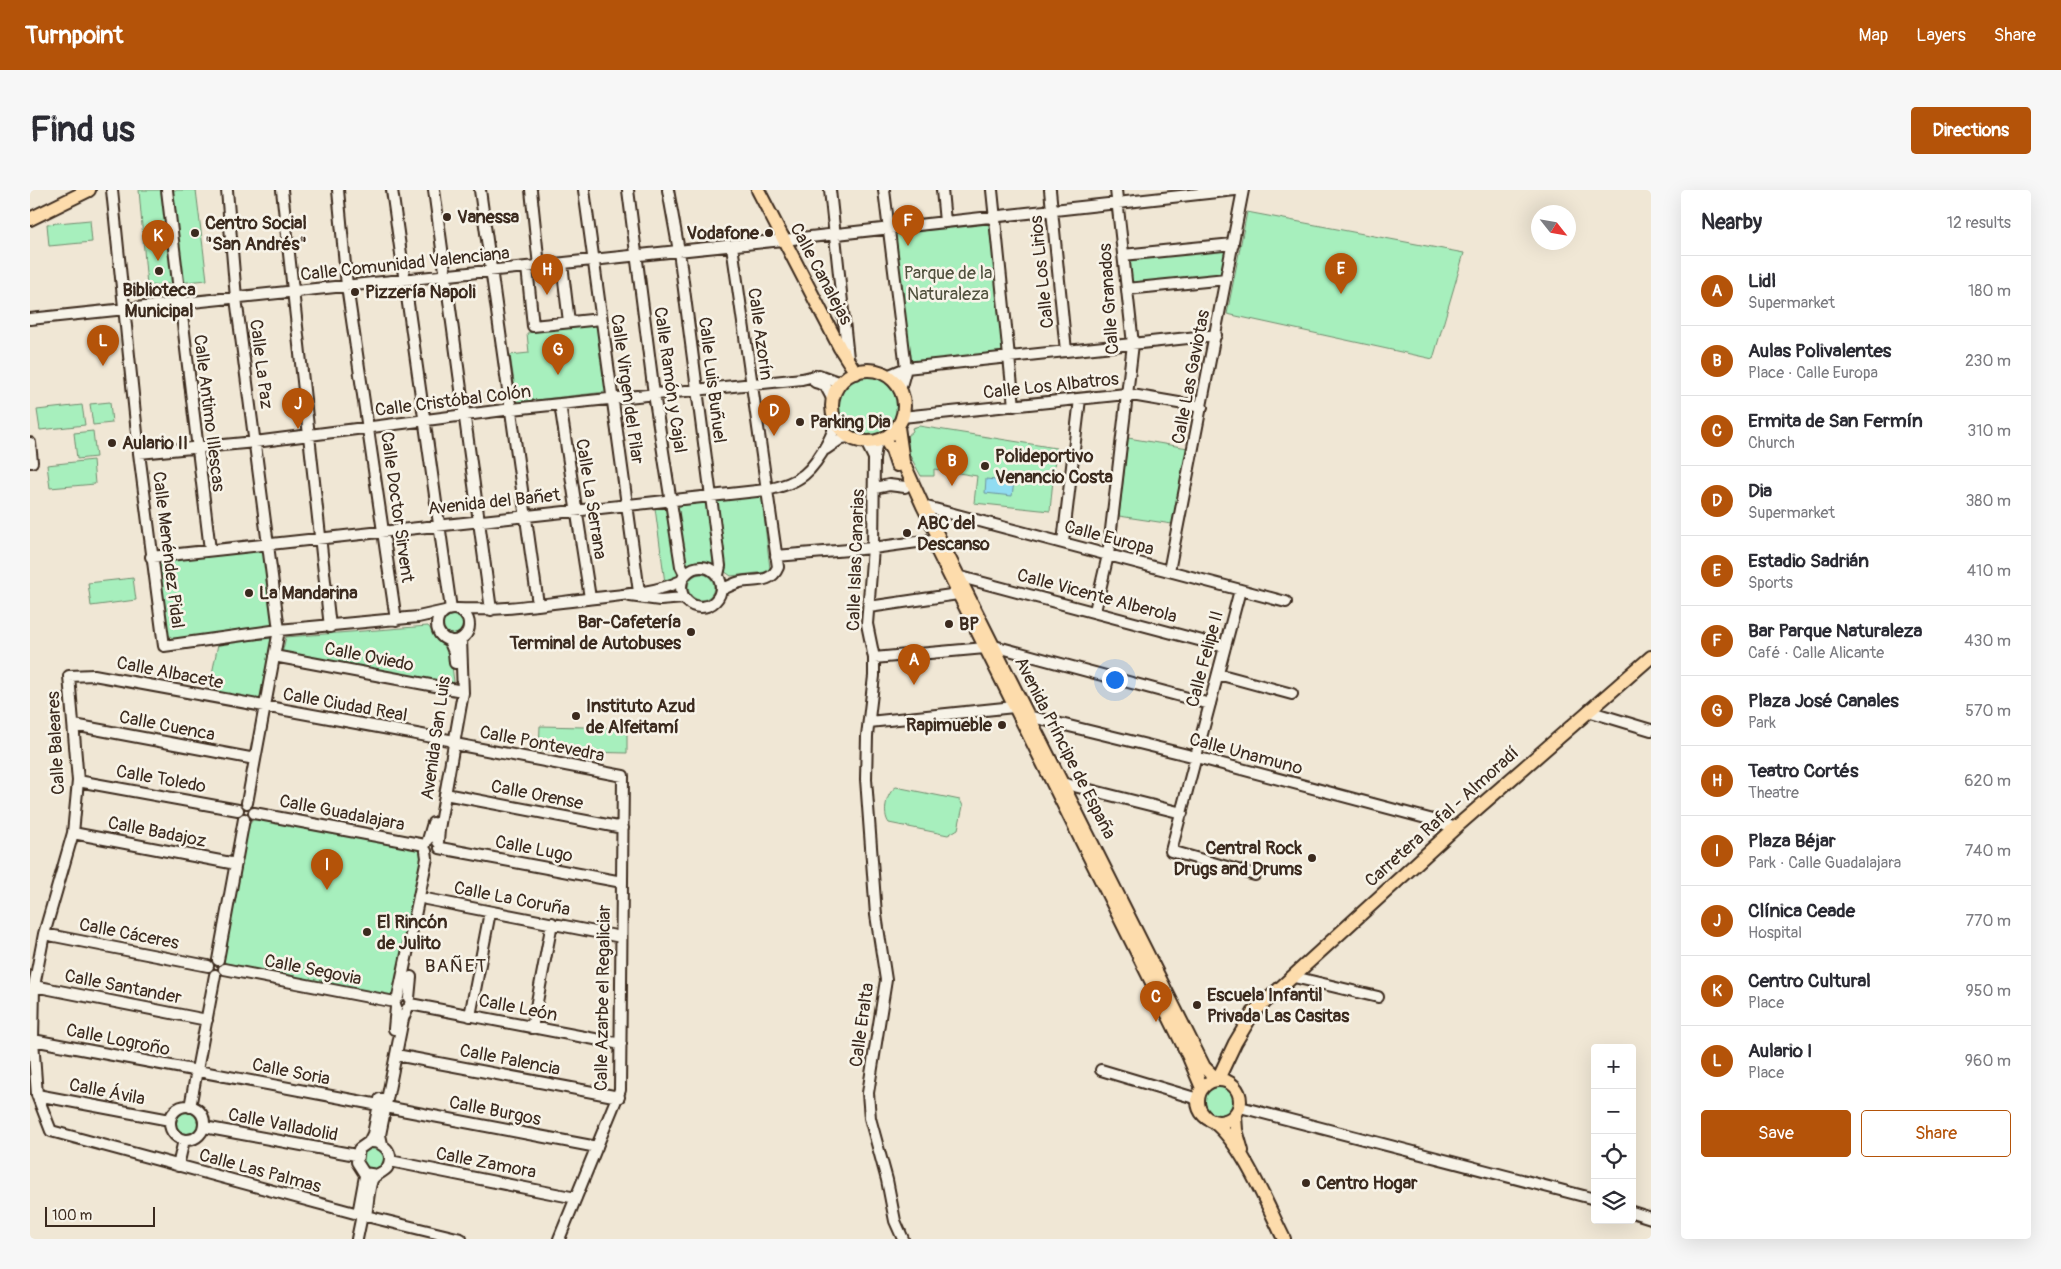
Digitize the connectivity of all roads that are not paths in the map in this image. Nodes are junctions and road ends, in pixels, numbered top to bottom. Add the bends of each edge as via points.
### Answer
1 (89, 190) edge
2 (112, 190) edge
3 (167, 190) edge
4 (227, 190) edge
5 (282, 190) edge
6 (338, 190) edge
7 (392, 190) edge
8 (434, 190) edge
9 (480, 190) edge
10 (531, 190) edge
11 (584, 190) edge
12 (628, 190) edge
13 (668, 190) edge
14 (758, 190) edge
15 (830, 190) edge
16 (884, 190) edge
17 (942, 190) edge
18 (992, 190) edge
19 (1050, 190) edge
20 (1116, 190) edge
21 (1235, 190) edge
22 (1244, 190) edge
23 (1185, 193) edge
24 (1118, 203) junction
25 (1052, 210) junction
26 (995, 217) junction
27 (30, 219) edge
28 (945, 222) junction
29 (888, 229) junction
30 (834, 235) junction
31 (783, 240) junction
32 (1233, 244) junction
33 (732, 246) junction
34 (679, 251) junction
35 (1123, 255) junction
36 (636, 256) junction
37 (594, 260) junction
38 (562, 264) junction
39 (539, 266) junction
40 (526, 267) junction
41 (491, 271) junction
42 (445, 276) junction
43 (1226, 279) junction
44 (404, 280) junction
45 (347, 286) junction
46 (1127, 289) junction
47 (293, 292) junction
48 (236, 298) junction
49 (180, 304) junction
50 (123, 310) junction
51 (30, 319) edge
52 (601, 319) junction
53 (569, 322) junction
54 (1216, 335) junction
55 (1133, 344) junction
56 (840, 348) junction
57 (1066, 351) junction
58 (1009, 357) junction
59 (848, 360) junction
60 (906, 368) junction
61 (887, 376) junction
62 (848, 378) junction
63 (802, 379) junction
64 (750, 384) junction
65 (696, 390) junction
66 (900, 390) junction
67 (654, 394) junction
68 (1126, 394) junction
69 (613, 398) junction
70 (1080, 399) junction
71 (833, 400) junction
72 (560, 404) junction
73 (1014, 406) junction
74 (1202, 407) junction
75 (510, 409) junction
76 (464, 416) junction
77 (835, 420) junction
78 (426, 421) junction
79 (900, 422) junction
80 (369, 428) junction
81 (309, 436) junction
82 (849, 436) junction
83 (882, 439) junction
84 (255, 442) junction
85 (866, 442) junction
86 (30, 443) edge
87 (197, 447) junction
88 (826, 450) junction
89 (139, 453) junction
90 (874, 459) junction
91 (31, 462) edge
92 (905, 487) junction
93 (875, 488) junction
94 (766, 490) junction
95 (710, 495) junction
96 (671, 500) junction
97 (626, 504) junction
98 (923, 506) junction
99 (576, 510) junction
100 (525, 515) junction
101 (478, 520) junction
102 (440, 524) junction
103 (384, 530) junction
104 (320, 537) junction
105 (932, 540) junction
106 (1063, 542) junction
107 (268, 543) junction
108 (873, 548) junction
109 (210, 550) junction
110 (1108, 555) junction
111 (151, 556) junction
112 (776, 556) junction
113 (1169, 571) junction
114 (718, 576) junction
115 (961, 577) junction
116 (683, 578) junction
117 (738, 582) junction
118 (721, 590) junction
119 (1240, 590) junction
120 (958, 594) junction
121 (643, 595) junction
122 (590, 598) junction
123 (684, 598) junction
124 (1286, 602) dead end
125 (538, 604) junction
126 (869, 607) junction
127 (451, 609) junction
128 (488, 610) junction
129 (1095, 611) junction
130 (418, 617) junction
131 (396, 620) junction
132 (469, 622) junction
133 (330, 627) junction
134 (437, 627) junction
135 (279, 630) junction
136 (461, 639) junction
137 (449, 640) junction
138 (990, 647) junction
139 (1225, 647) junction
140 (1651, 652) edge
141 (274, 656) junction
142 (1651, 657) edge
143 (874, 658) junction
144 (1634, 670) junction
145 (1218, 674) junction
146 (69, 676) joint
147 (457, 690) junction
148 (1292, 694) dead end
149 (1210, 704) junction
150 (1014, 707) junction
151 (264, 708) junction
152 (1588, 711) junction
153 (1028, 716) junction
154 (869, 722) junction
155 (74, 725) junction
156 (1651, 730) edge
157 (452, 742) junction
158 (1196, 757) junction
159 (255, 759) junction
160 (623, 776) joint
161 (78, 781) junction
162 (1062, 782) junction
163 (445, 794) junction
164 (247, 803) junction
165 (238, 810) junction
166 (254, 813) junction
167 (1182, 813) junction
168 (244, 819) junction
169 (623, 828) junction
170 (1455, 828) junction
171 (73, 832) junction
172 (432, 846) junction
173 (236, 864) junction
174 (1255, 875) dead end
175 (622, 882) junction
176 (426, 899) junction
177 (490, 912) junction
178 (552, 924) junction
179 (44, 934) junction
180 (621, 937) junction
181 (218, 960) junction
182 (208, 966) junction
183 (224, 969) junction
184 (215, 976) junction
185 (1294, 977) junction
186 (34, 986) junction
187 (1276, 992) junction
188 (1378, 997) dead end
189 (403, 1003) junction
190 (470, 1016) junction
191 (206, 1020) junction
192 (532, 1028) junction
193 (33, 1040) junction
194 (621, 1044) junction
195 (396, 1054) junction
196 (1101, 1070) dead end
197 (197, 1072) junction
198 (1217, 1079) junction
199 (1233, 1084) junction
200 (1200, 1094) junction
201 (37, 1095) junction
202 (619, 1097) junction
203 (382, 1106) junction
204 (190, 1107) junction
205 (1238, 1111) junction
206 (170, 1120) junction
207 (1214, 1122) junction
208 (204, 1127) junction
209 (51, 1131) joint
210 (184, 1140) junction
211 (369, 1142) junction
212 (382, 1144) junction
213 (597, 1147) junction
214 (356, 1156) junction
215 (390, 1161) junction
216 (178, 1166) junction
217 (1248, 1167) junction
218 (364, 1173) junction
219 (377, 1175) junction
220 (576, 1198) junction
221 (1591, 1198) edge
222 (1636, 1213) edge
223 (362, 1215) junction
224 (1651, 1218) edge
225 (357, 1239) edge
226 (461, 1239) edge
227 (559, 1239) edge
228 (903, 1239) edge
229 (1284, 1239) edge

1 - 27 main road
2 - 50 street, Calle Menéndez Pidal
3 - 49 street, Calle Antimo Illescas
4 - 48 street, Calle La Paz
5 - 47 street
6 - 45 street, Calle Doctor Sirvent
7 - 44 street
8 - 42 street
9 - 41 street
10 - 39 street
11 - 37 street, Calle Virgen del Pilar
12 - 36 street, Calle Ramón y Cajal
13 - 34 street, Calle Luis Buñuel
14 - 31 main road, Calle Canalejas
15 - 30 street
16 - 29 street
17 - 28 street
18 - 26 street
19 - 25 street, Calle Los Lirios
20 - 24 street, Calle Granados
21 - 23 street, Calle Comunidad Valenciana
22 - 32 street, Calle Las Gaviotas
23 - 24 street, Calle Comunidad Valenciana
24 - 25 street, Calle Comunidad Valenciana
24 - 35 street, Calle Granados
25 - 26 street, Calle Comunidad Valenciana
25 - 57 street, Calle Los Lirios
26 - 28 street, Calle Comunidad Valenciana
26 - 58 street
28 - 29 street, Calle Comunidad Valenciana
29 - 30 street, Calle Comunidad Valenciana
29 - 60 street
30 - 31 street, Calle Comunidad Valenciana
30 - 59 street
31 - 33 street, Calle Comunidad Valenciana
31 - 56 main road, Calle Canalejas
32 - 35 street
32 - 43 street, Calle Las Gaviotas
33 - 34 street, Calle Comunidad Valenciana
33 - 64 street, Calle Azorín
34 - 36 street, Calle Comunidad Valenciana
34 - 65 street, Calle Luis Buñuel
35 - 46 street, Calle Granados
36 - 37 street, Calle Comunidad Valenciana
36 - 67 street, Calle Ramón y Cajal
37 - 38 street, Calle Comunidad Valenciana
37 - 52 street, Calle Virgen del Pilar
38 - 39 street, Calle Comunidad Valenciana
38 - 53 street
39 - 40 street, Calle Comunidad Valenciana
40 - 41 street, Calle Comunidad Valenciana
40 - 53 street via 533,326
41 - 42 street, Calle Comunidad Valenciana
41 - 75 street
42 - 44 street, Calle Comunidad Valenciana
42 - 76 street
43 - 46 street
43 - 54 street, Calle Las Gaviotas
44 - 45 street, Calle Comunidad Valenciana
44 - 78 street
45 - 47 street, Calle Comunidad Valenciana
45 - 80 street, Calle Doctor Sirvent
46 - 55 street, Calle Granados
47 - 48 street, Calle Comunidad Valenciana
47 - 81 street
48 - 49 street, Calle Comunidad Valenciana
48 - 84 street, Calle La Paz
49 - 50 street, Calle Comunidad Valenciana
49 - 87 street, Calle Antimo Illescas
50 - 51 street, Calle Comunidad Valenciana
50 - 89 street, Calle Menéndez Pidal
52 - 53 street
52 - 69 street, Calle Virgen del Pilar
54 - 55 street
54 - 74 street, Calle Las Gaviotas
55 - 57 street
55 - 68 street, Calle Granados
56 - 59 main road, Calle Canalejas
56 - 62 main road, Calle Canalejas
57 - 58 street
58 - 60 street
58 - 73 street
59 - 62 main road, Calle Canalejas
60 - 61 street
60 - 66 street
61 - 62 main road via 877,372
61 - 66 main road
62 - 63 street, Calle Cristóbal Colón via 819,375
62 - 71 main road
63 - 64 street, Calle Cristóbal Colón
63 - 71 street, Calle Cristóbal Colón via 824,385
64 - 65 street, Calle Cristóbal Colón
64 - 94 street, Calle Azorín
65 - 67 street, Calle Cristóbal Colón
65 - 95 street, Calle Luis Buñuel
66 - 79 main road via 904,404
67 - 69 street, Calle Cristóbal Colón
67 - 96 street, Calle Ramón y Cajal
68 - 70 street, Calle Los Albatros
68 - 74 street, Calle Los Albatros
68 - 110 street, Calle Granados
69 - 72 street, Calle Cristóbal Colón
69 - 97 street, Calle Virgen del Pilar
70 - 73 street, Calle Los Albatros
70 - 106 street
71 - 77 main road
72 - 75 street, Calle Cristóbal Colón
72 - 99 street, Calle La Serrana
73 - 79 street, Calle Los Albatros
74 - 113 street, Calle Las Gaviotas
75 - 76 street, Calle Cristóbal Colón
75 - 100 street
76 - 78 street, Calle Cristóbal Colón
76 - 101 street
77 - 82 main road
77 - 88 street, Avenida del Bañet
78 - 80 street, Calle Cristóbal Colón
78 - 102 street
79 - 83 main road
79 - 98 main road, Avenida Príncipe de España via 904,462
80 - 81 street, Calle Cristóbal Colón
80 - 103 street, Calle Doctor Sirvent
81 - 84 street, Calle Cristóbal Colón
81 - 104 street
82 - 85 main road
82 - 88 street, Avenida del Bañet
83 - 85 main road
83 - 90 street, Calle Islas Canarias via 876,446
83 - 92 main road, Avenida Príncipe de España via 892,450
84 - 87 street, Calle Cristóbal Colón
84 - 107 street, Calle La Paz
85 - 90 street, Calle Islas Canarias
86 - 91 street
87 - 89 street, Calle Cristóbal Colón
87 - 109 street, Calle Antimo Illescas
88 - 94 street, Avenida del Bañet via 808,472 791,484
89 - 111 street, Calle Menéndez Pidal
90 - 93 street, Calle Islas Canarias
92 - 93 street
92 - 105 main road, Avenida Príncipe de España
93 - 108 street, Calle Islas Canarias
94 - 95 street, Avenida del Bañet
94 - 112 street, Calle Azorín
95 - 96 street, Avenida del Bañet
95 - 114 street, Calle Luis Buñuel via 720,566
96 - 97 street, Avenida del Bañet
96 - 116 street, Calle Ramón y Cajal
97 - 99 street, Avenida del Bañet
97 - 121 street, Calle Virgen del Pilar
98 - 106 street, Calle Europa
98 - 115 main road, Avenida Príncipe de España
99 - 100 street, Avenida del Bañet
99 - 122 street, Calle La Serrana
100 - 101 street, Avenida del Bañet
100 - 125 street
101 - 102 street, Avenida del Bañet
101 - 128 street
102 - 103 street, Avenida del Bañet
102 - 127 street
103 - 104 street, Avenida del Bañet
103 - 131 street, Calle Doctor Sirvent
104 - 107 street, Avenida del Bañet
104 - 133 street
105 - 108 street
105 - 120 main road, Avenida Príncipe de España
106 - 110 street, Calle Europa
107 - 109 street, Avenida del Bañet
107 - 135 street, Calle La Paz
108 - 112 street
108 - 126 street, Calle Islas Canarias
109 - 111 street, Avenida del Bañet
110 - 113 street, Calle Europa
110 - 129 street, Calle Granados
111 - 135 street, Calle Menéndez Pidal via 164,646
112 - 117 street, Calle Azorín via 778,567 769,579
113 - 119 street, Calle Europa
114 - 116 street via 702,566 690,570
114 - 117 street
114 - 118 street
115 - 129 street, Calle Vicente Alberola
115 - 138 main road, Avenida Príncipe de España
116 - 121 street via 672,586
116 - 123 street via 681,590
117 - 118 street
118 - 123 street via 714,602 702,607
119 - 124 street, Calle Europa
119 - 139 street, Calle Felipe II
120 - 126 street
120 - 138 main road, Avenida Príncipe de España
121 - 122 street
121 - 123 street via 668,600
122 - 125 street
125 - 128 street
126 - 143 street, Calle Islas Canarias via 869,639
127 - 128 street
127 - 130 street
127 - 132 street via 467,616
127 - 134 street via 437,620
128 - 132 street via 474,614
129 - 139 street, Calle Vicente Alberola
130 - 131 street
130 - 134 street via 430,620
131 - 133 street
132 - 136 street
133 - 135 street
134 - 137 street via 439,633
135 - 141 street, Calle La Paz
136 - 137 street
136 - 157 street, Avenida San Luis via 463,693
137 - 147 street, Avenida San Luis via 454,652
138 - 143 street
138 - 149 street
138 - 150 main road, Avenida Príncipe de España
138 - 153 main road, Avenida Príncipe de España
139 - 145 street, Calle Felipe II
140 - 144 main road, Carretera Rafal - Almoradí
141 - 147 street, Calle Oviedo
141 - 151 street, Calle La Paz
142 - 144 main road, Carretera Rafal - Almoradí
143 - 154 street, Calle Islas Canarias
144 - 152 main road, Carretera Rafal - Almoradí
145 - 148 street
145 - 149 street, Calle Felipe II
146 - 151 street, Calle Albacete via 94,675
146 - 155 street, Calle Baleares
147 - 157 street, Avenida San Luis
149 - 158 street, Calle Felipe II
150 - 154 street
150 - 200 main road, Avenida Príncipe de España via 1188,1055
151 - 157 street, Calle Ciudad Real
151 - 159 street, Calle La Paz
152 - 156 street
152 - 170 main road, Carretera Rafal - Almoradí
153 - 158 street, Calle Unamuno
153 - 162 main road, Avenida Príncipe de España
154 - 228 street, Calle Eralta via 866,779 876,915 886,980 868,1093 895,1221
155 - 159 street, Calle Cuenca
155 - 161 street, Calle Baleares
157 - 160 street, Calle Pontevedra
157 - 163 street, Avenida San Luis
157 - 172 street, Avenida San Luis via 432,830
158 - 167 street, Calle Felipe II
158 - 170 street, Calle Unamuno
159 - 164 street, Calle La Paz
160 - 169 street, Calle Azarbe el Regaliciar
161 - 165 street, Calle Toledo
161 - 171 street, Calle Baleares
162 - 167 street
162 - 198 main road, Avenida Príncipe de España via 1204,1067
163 - 169 street, Calle Orense
163 - 172 street, Avenida San Luis
164 - 165 street
164 - 166 street
165 - 168 street
166 - 168 street
166 - 172 street, Calle Guadalajara
167 - 174 street, Calle Felipe II via 1172,852
168 - 173 street
169 - 175 street, Calle Azarbe el Regaliciar
170 - 185 main road, Carretera Rafal - Almoradí
171 - 173 street, Calle Badajoz
171 - 179 street, Calle Baleares
172 - 175 street, Calle Lugo
172 - 176 street, Avenida San Luis
172 - 189 street, Avenida San Luis via 402,988
173 - 181 street
175 - 180 street, Calle Azarbe el Regaliciar
176 - 177 street, Calle La Coruña
176 - 189 street, Avenida San Luis via 409,989
177 - 178 street, Calle La Coruña
177 - 190 street
178 - 180 street, Calle La Coruña
178 - 192 street
179 - 182 street, Calle Cáceres
179 - 186 street, Calle Baleares
180 - 194 street, Calle Azarbe el Regaliciar
181 - 182 street
181 - 183 street
182 - 184 street via 209,972
183 - 184 street
183 - 189 street, Calle Segovia
184 - 191 street
185 - 187 main road, Carretera Rafal - Almoradí
185 - 188 street
186 - 191 street, Calle Santander
186 - 193 street, Calle Baleares
187 - 198 main road, Carretera Rafal - Almoradí via 1253,1013
187 - 199 main road, Carretera Rafal - Almoradí via 1259,1014 1238,1052
189 - 190 street, Calle León
189 - 195 street, Avenida San Luis
189 - 203 street, Avenida San Luis via 396,1020
190 - 192 street, Calle León
191 - 197 street
192 - 194 street, Calle León
193 - 197 street, Calle Logroño
193 - 201 street, Calle Baleares
194 - 202 street, Calle Azarbe el Regaliciar
195 - 202 street, Calle Palencia
195 - 203 street, Avenida San Luis
196 - 200 street
197 - 203 street, Calle Soria
197 - 204 street
198 - 199 main road
198 - 200 main road
199 - 205 main road via 1239,1091
200 - 207 main road via 1201,1112
201 - 206 street, Calle Ávila
201 - 209 street, Calle Baleares
202 - 213 street, Calle Azarbe el Regaliciar
203 - 211 street, Avenida San Luis
203 - 212 street, Avenida San Luis
203 - 213 street, Calle Burgos
204 - 206 street via 178,1109
204 - 208 street via 201,1114
205 - 207 main road via 1226,1122
205 - 217 main road via 1236,1130
205 - 221 street
206 - 210 street via 173,1133
207 - 217 main road
208 - 210 street via 196,1138
208 - 214 street, Calle Valladolid
209 - 216 street, Calle Las Palmas
210 - 216 street
211 - 212 street
211 - 214 street via 359,1149
212 - 215 street via 390,1154
213 - 220 street, Calle Azarbe el Regaliciar
214 - 218 street via 356,1162
215 - 219 street
215 - 220 street, Calle Zamora
216 - 223 street, Calle Las Palmas
217 - 229 main road
218 - 219 street
218 - 223 street
219 - 223 street via 372,1180
220 - 227 street, Calle Azarbe el Regaliciar
222 - 224 street
223 - 225 street
223 - 226 street, Calle Las Palmas

